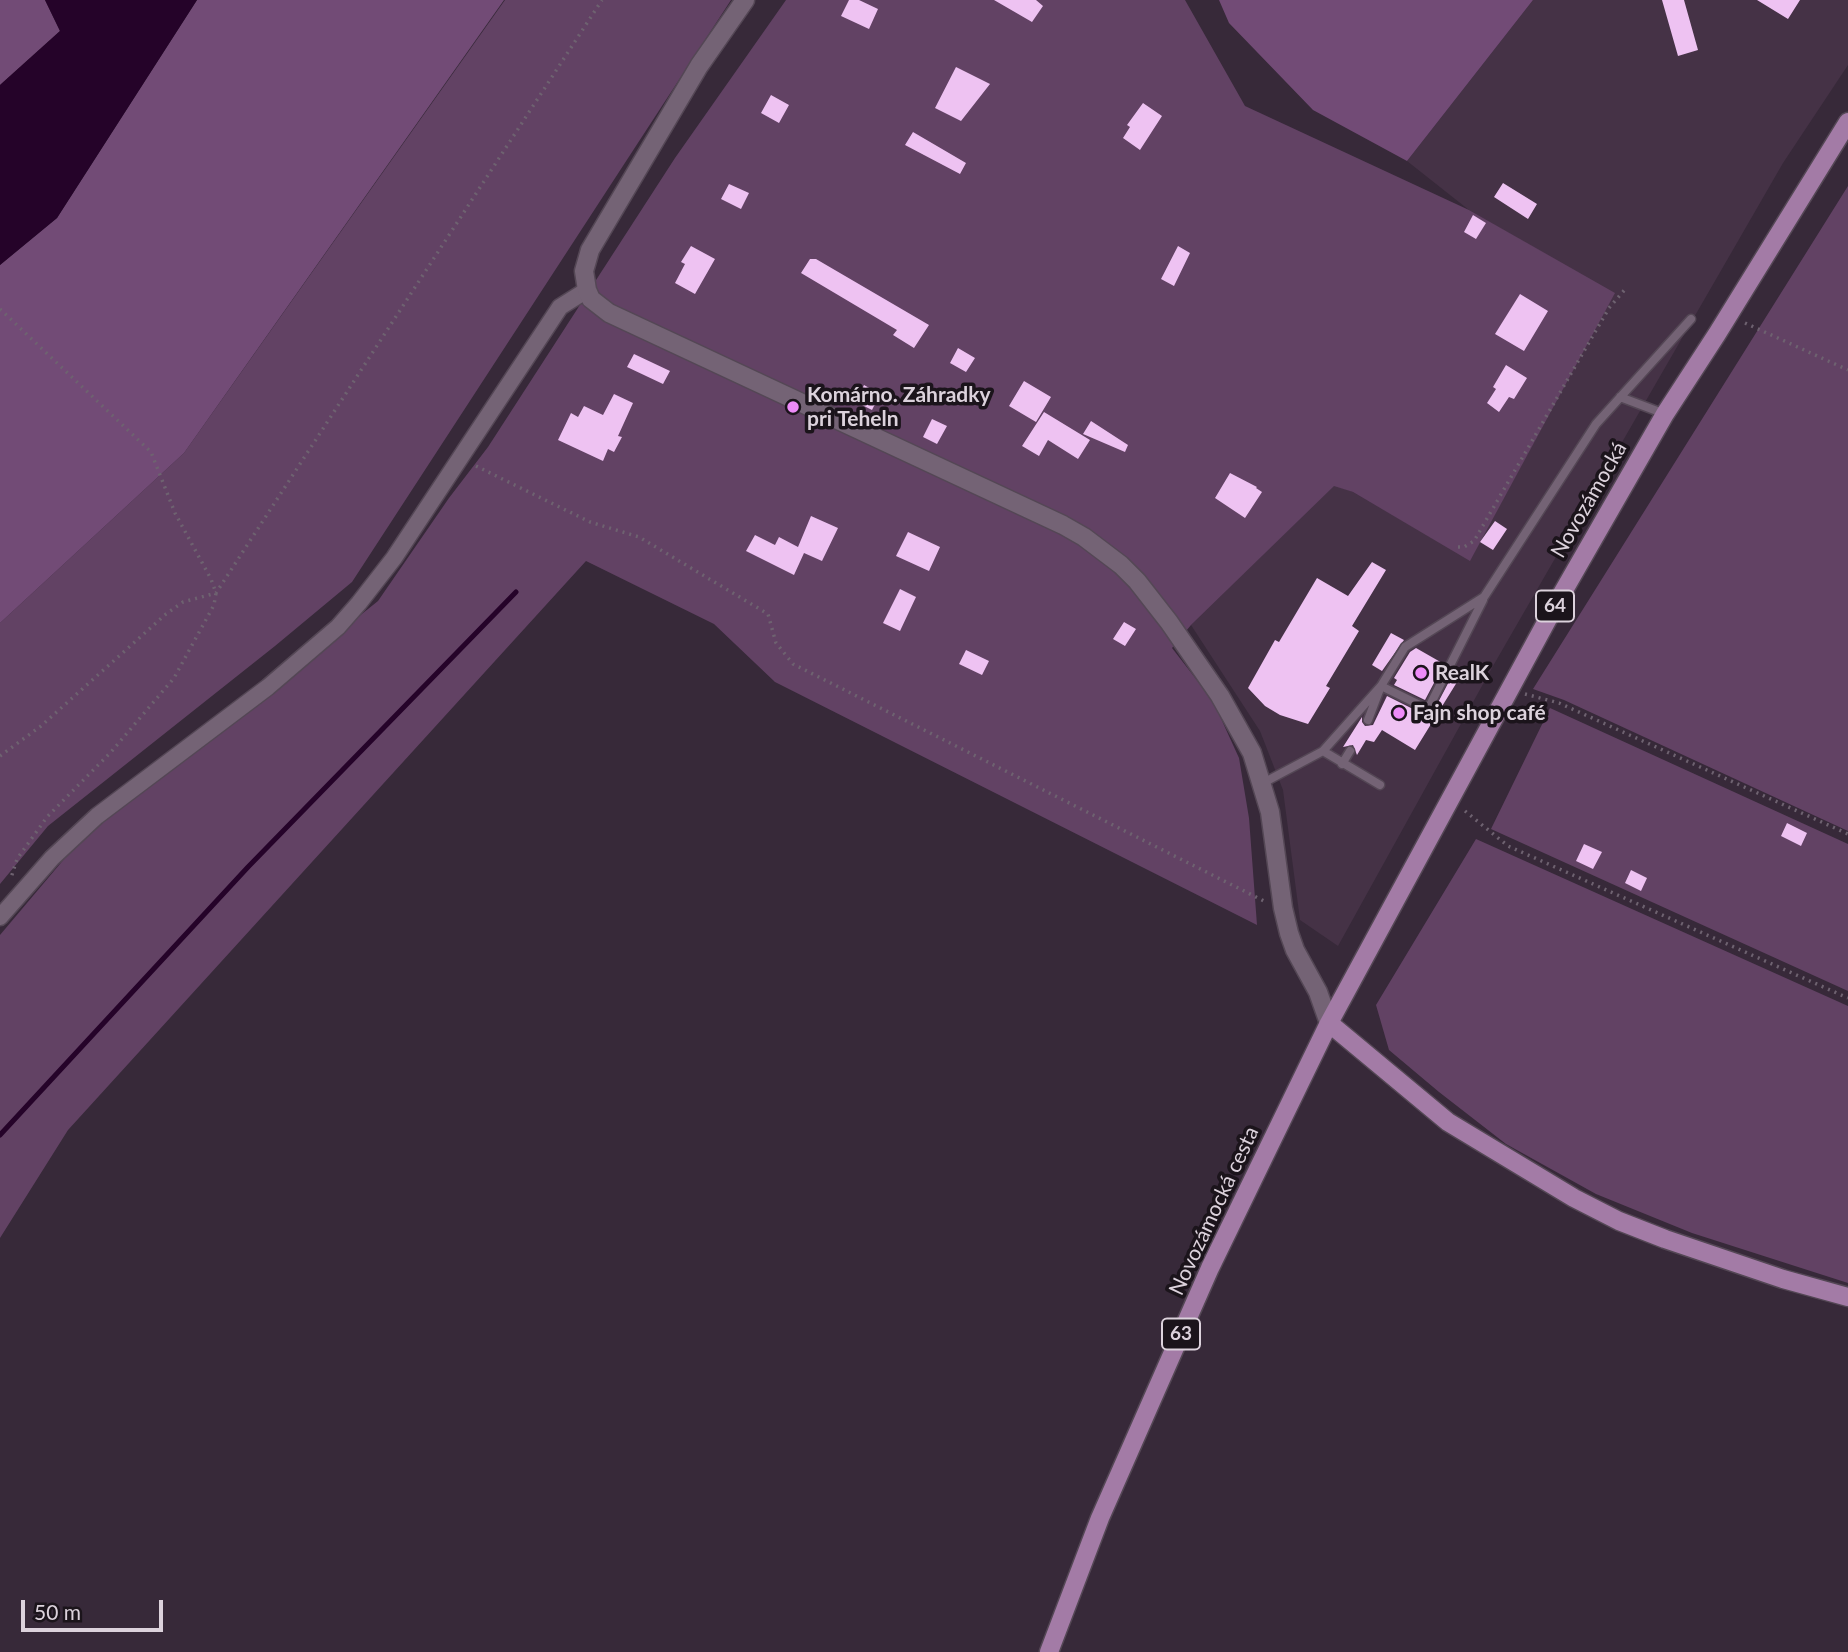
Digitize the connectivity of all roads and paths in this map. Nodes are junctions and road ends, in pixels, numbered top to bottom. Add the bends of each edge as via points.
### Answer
1 (602, 0) edge
2 (745, 0) edge
3 (1848, 122) edge
4 (1627, 287) dead end
5 (587, 290) junction
6 (0, 309) edge
7 (1728, 315) junction
8 (1691, 319) dead end
9 (1848, 370) edge
10 (1620, 397) junction
11 (1665, 414) junction
12 (461, 459) junction
13 (1458, 547) dead end
14 (216, 593) junction
15 (1484, 597) junction
16 (1381, 686) junction
17 (1510, 689) junction
18 (1368, 720) dead end
19 (1323, 751) junction
20 (1350, 751) dead end
21 (0, 756) edge
22 (1342, 764) junction
23 (1263, 783) junction
24 (1380, 785) dead end
25 (1449, 799) junction
26 (1848, 834) edge
27 (1283, 908) junction
28 (5, 911) edge
29 (1848, 998) edge
30 (1329, 1023) junction
31 (1848, 1297) edge
32 (1049, 1652) edge

1 - 14 path
2 - 5 street via 699,66 590,250 584,271
3 - 7 main road, Novozámocká / 64
4 - 13 path via 1609,308 1474,541
5 - 12 street via 560,307
5 - 23 street via 609,313 1063,525 1105,551 1137,581 1220,696 1240,728
6 - 14 path via 151,452 175,513
7 - 9 path
7 - 11 main road, Novozámocká / 64
8 - 10 lane
10 - 11 lane
10 - 15 lane via 1596,424
11 - 17 main road, Novozámocká / 64
12 - 27 path via 590,522 639,537 768,614 776,643 793,664
12 - 28 street via 379,579 338,627 268,687 97,816
14 - 21 path via 183,602 166,614 41,726
14 - 28 path via 214,605 174,678 47,817 17,859
15 - 16 lane via 1405,647
15 - 16 lane via 1428,709
16 - 18 lane
16 - 19 lane
17 - 25 main road, Novozámocká / 64
17 - 26 path via 1559,704
19 - 22 lane
19 - 23 lane
20 - 22 lane
22 - 24 lane
23 - 27 street
25 - 29 path via 1508,846
25 - 30 main road, Novozámocká / 64
27 - 30 street via 1295,950
30 - 31 main road via 1448,1122 1574,1198 1619,1221 1703,1253
30 - 32 main road, Novozámocká cesta / 63 via 1210,1268 1100,1518

